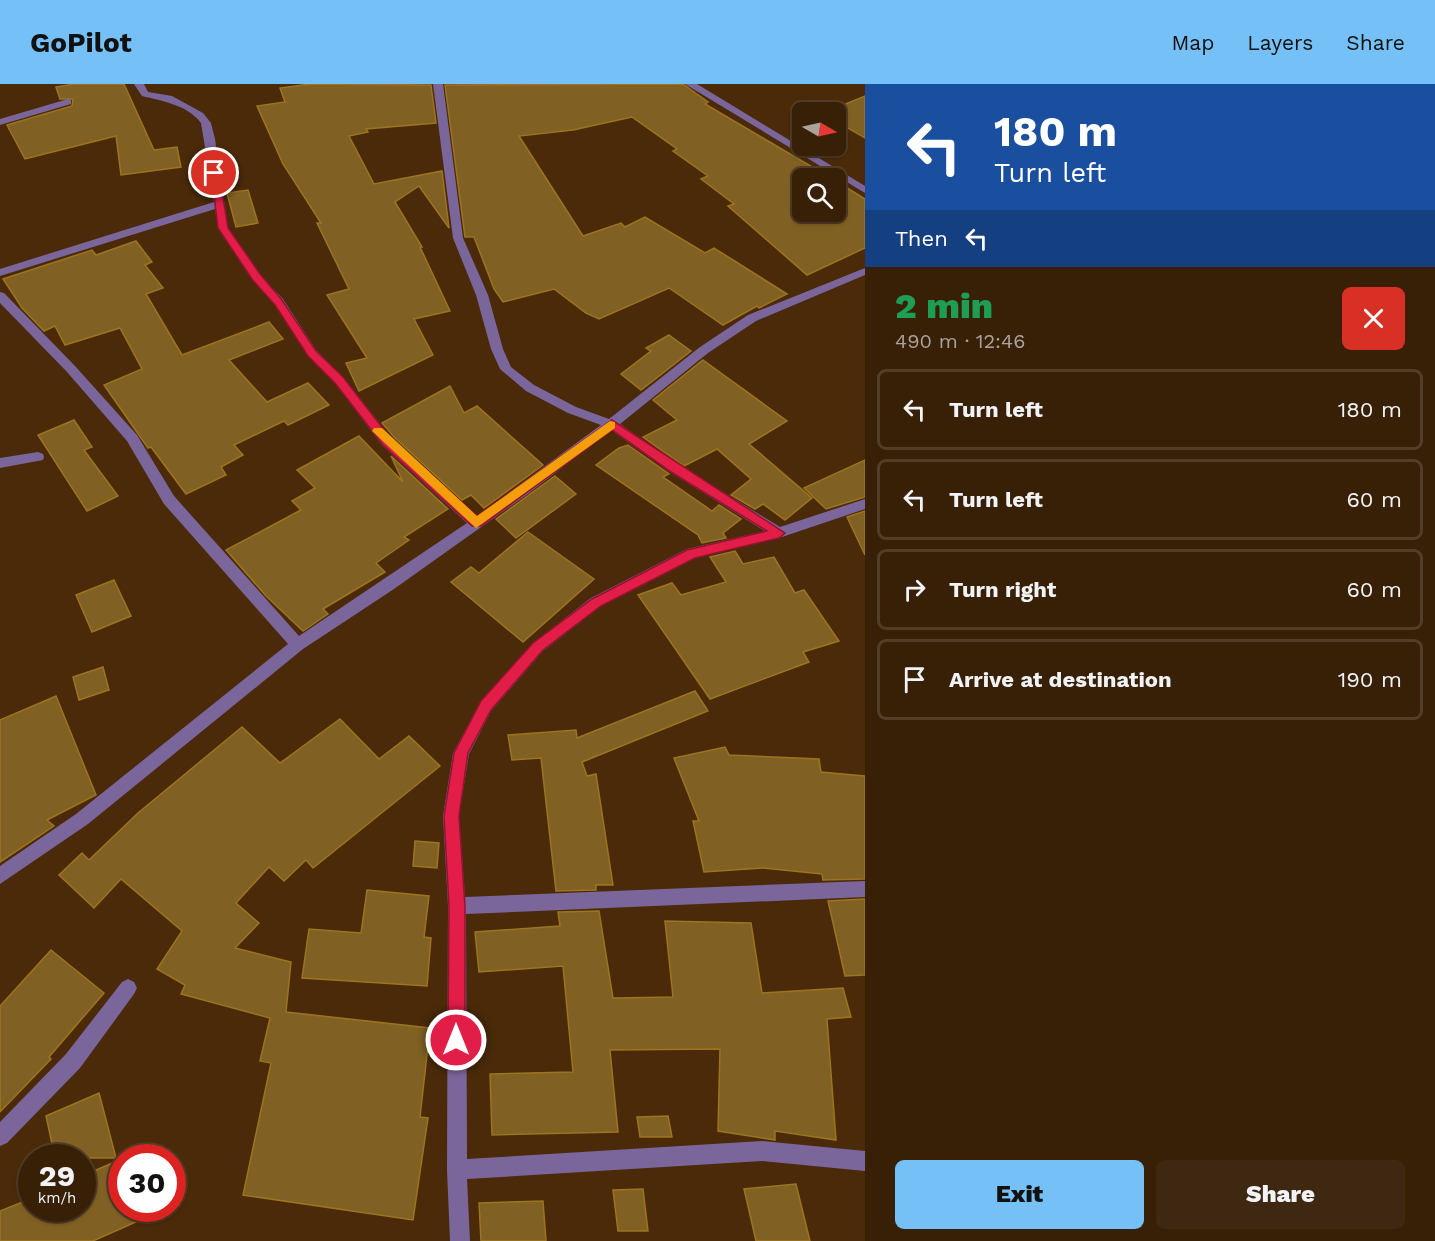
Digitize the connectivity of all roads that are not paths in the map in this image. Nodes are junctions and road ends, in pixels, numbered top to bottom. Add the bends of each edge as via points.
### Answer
1 (140, 84) edge
2 (438, 84) edge
3 (690, 84) edge
4 (68, 102) dead end
5 (0, 122) edge
6 (865, 190) edge
7 (219, 204) junction
8 (865, 271) edge
9 (0, 273) edge
10 (0, 296) edge
11 (612, 424) junction
12 (38, 457) dead end
13 (0, 463) edge
14 (865, 504) edge
15 (476, 523) junction
16 (779, 533) junction
17 (298, 645) junction
18 (0, 876) edge
19 (865, 889) edge
20 (457, 906) junction
21 (128, 988) dead end
22 (0, 1136) edge
23 (865, 1161) edge
24 (457, 1170) junction
25 (460, 1241) edge

1 - 7 street via 145,94 186,106 206,123
2 - 11 street via 458,237 506,369 530,388 572,410
3 - 6 street
4 - 5 street
7 - 9 street
7 - 15 street via 223,228 312,353 339,380 387,442
8 - 11 street via 752,318 704,350
10 - 17 street via 132,438 169,500
11 - 15 street
11 - 16 street via 675,469
12 - 13 street
14 - 16 street
15 - 17 street
16 - 20 street via 692,554 596,602 538,646 486,706 461,753 451,816
17 - 18 street via 81,819
19 - 20 street
20 - 24 street
21 - 22 street via 73,1061
23 - 24 street via 762,1151
24 - 25 street

